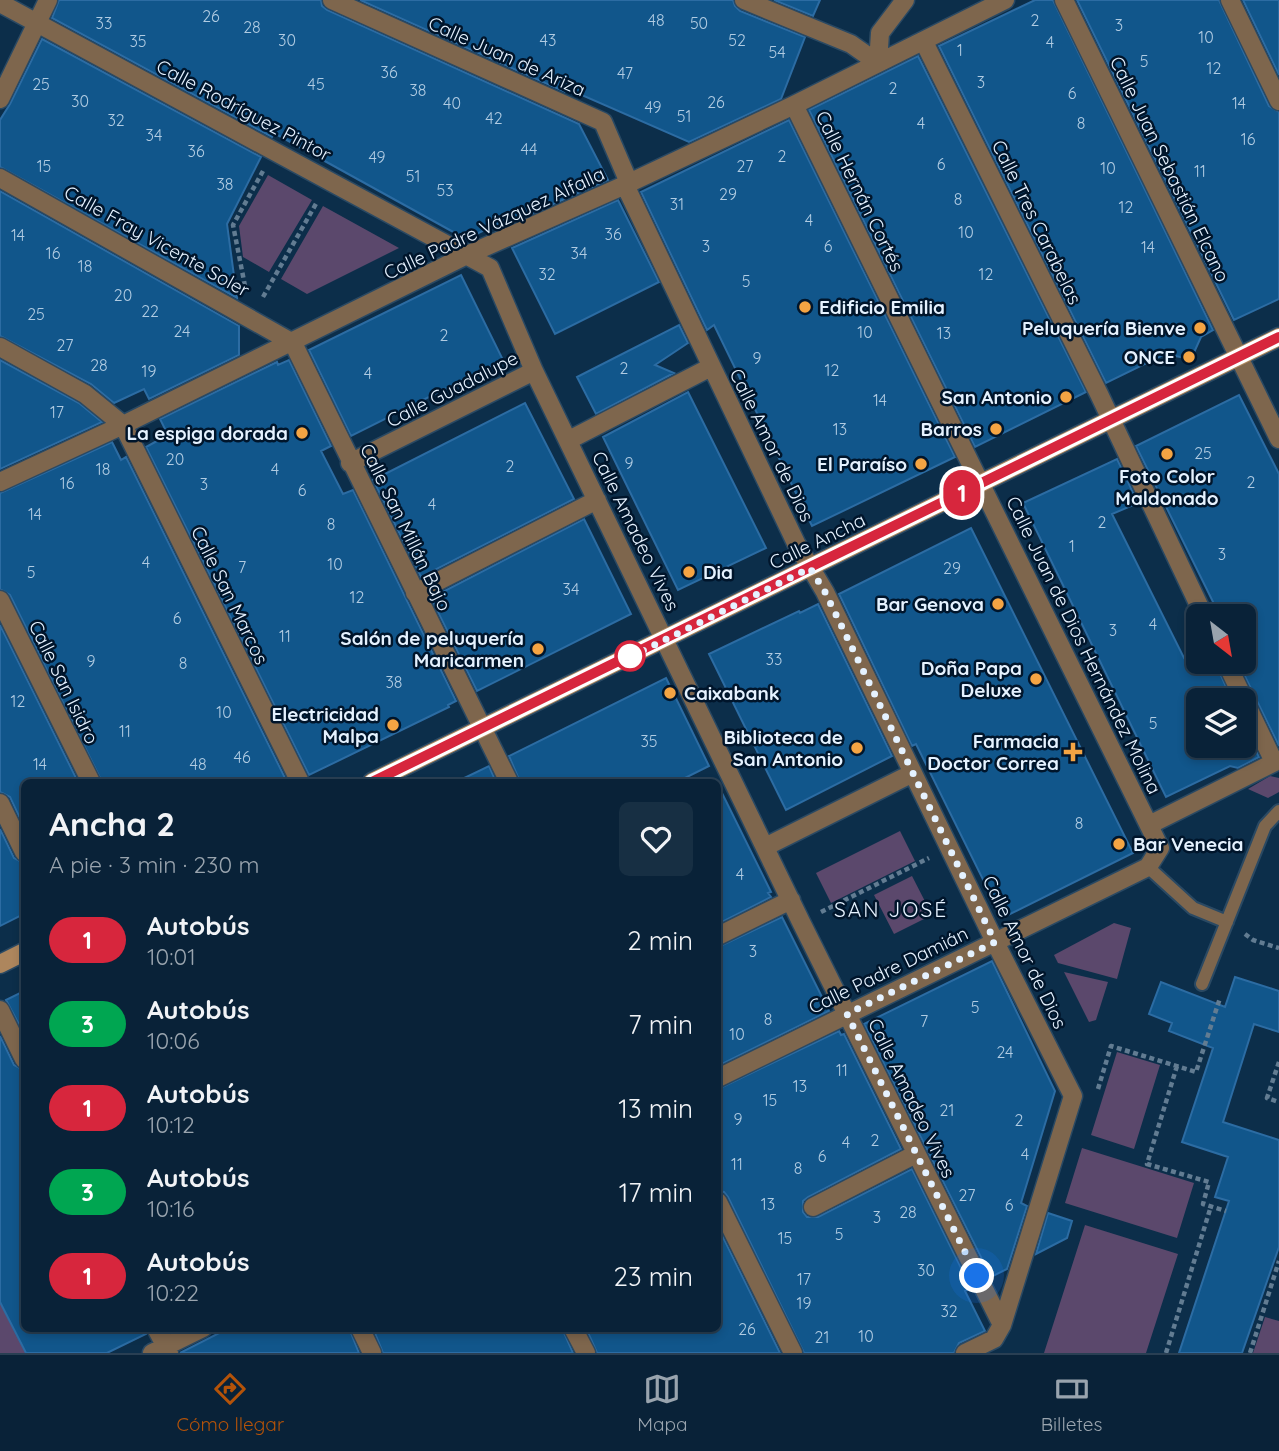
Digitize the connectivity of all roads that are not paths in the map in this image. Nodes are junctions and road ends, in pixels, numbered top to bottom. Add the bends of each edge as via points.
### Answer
1 (48, 0) edge
2 (332, 0) edge
3 (744, 0) edge
4 (905, 0) edge
5 (1006, 0) edge
6 (1064, 0) edge
7 (1230, 0) edge
8 (0, 3) edge
9 (38, 24) junction
10 (924, 42) junction
11 (878, 63) junction
12 (0, 99) edge
13 (1279, 100) edge
14 (794, 105) junction
15 (0, 178) edge
16 (625, 186) junction
17 (467, 256) junction
18 (1279, 337) edge
19 (293, 343) junction
20 (0, 347) edge
21 (1239, 357) junction
22 (711, 367) junction
23 (534, 371) junction
24 (1111, 420) junction
25 (123, 425) junction
26 (1279, 439) edge
27 (569, 440) junction
28 (351, 463) junction
29 (0, 482) edge
30 (982, 484) junction
31 (597, 500) junction
32 (810, 568) junction
33 (415, 593) junction
34 (0, 600) edge
35 (1199, 604) edge
36 (665, 639) junction
37 (1232, 674) edge
38 (483, 729) junction
39 (1277, 761) edge
40 (913, 773) junction
41 (90, 779) edge
42 (299, 779) edge
43 (378, 779) edge
44 (508, 779) edge
45 (725, 784) edge
46 (0, 803) edge
47 (1279, 811) edge
48 (1149, 825) junction
49 (21, 846) edge
50 (765, 846) junction
51 (1148, 867) junction
52 (791, 900) junction
53 (1227, 922) junction
54 (721, 935) edge
55 (995, 942) junction
56 (21, 954) edge
57 (0, 964) edge
58 (1202, 984) road end
59 (0, 1010) edge
60 (847, 1014) junction
61 (21, 1053) edge
62 (721, 1077) edge
63 (916, 1154) junction
64 (813, 1207) dead end
65 (721, 1208) edge
66 (1002, 1325) junction
67 (157, 1332) edge
68 (196, 1332) edge
69 (362, 1332) edge
70 (575, 1332) edge
71 (162, 1351) edge
72 (372, 1353) edge
73 (586, 1353) edge
74 (793, 1353) edge
75 (965, 1353) edge

1 - 9 street
2 - 16 street, Calle Juan de Ariza via 603,122 627,178
3 - 11 street via 851,44
4 - 11 street via 880,33
5 - 10 street, Calle Padre Vázquez Alfalla
6 - 21 street, Calle Juan Sebastián Elcano
7 - 13 street
8 - 9 street, Calle Rodríguez Pintor
9 - 12 street
9 - 17 street, Calle Rodríguez Pintor
10 - 11 street, Calle Padre Vázquez Alfalla
10 - 24 street, Calle Tres Carabelas
11 - 14 street, Calle Padre Vázquez Alfalla
14 - 16 street, Calle Padre Vázquez Alfalla
14 - 30 street, Calle Hernán Cortés
15 - 19 street, Calle Fray Vicente Soler
16 - 17 street, Calle Padre Vázquez Alfalla
16 - 22 street, Calle Amor de Dios
17 - 19 street, Calle Padre Vázquez Alfalla
17 - 23 street, Calle Amadeo Vives via 490,268
18 - 21 main road, Calle Ancha
19 - 25 street, Calle Padre Vázquez Alfalla
19 - 28 street, Calle San Millán Bajo
20 - 25 street via 85,394
21 - 24 main road, Calle Ancha
21 - 26 street, Calle Juan Sebastián Elcano
22 - 27 street
22 - 32 street, Calle Amor de Dios
23 - 27 street, Calle Amadeo Vives
23 - 28 street, Calle Guadalupe
24 - 30 main road, Calle Ancha
24 - 35 street, Calle Tres Carabelas
25 - 29 street, Calle Padre Vázquez Alfalla
25 - 42 street, Calle San Marcos
27 - 31 street, Calle Amadeo Vives
28 - 33 street, Calle San Millán Bajo
30 - 32 main road, Calle Ancha
30 - 48 street, Calle Juan de Dios Hernández Molina
31 - 33 street
31 - 36 street, Calle Amadeo Vives
32 - 36 main road, Calle Ancha
32 - 40 street, Calle Amor de Dios
33 - 38 street, Calle San Millán Bajo
34 - 41 street, Calle San Isidro
36 - 38 main road, Calle Ancha
36 - 45 street, Calle Amadeo Vives
37 - 39 street
38 - 43 main road, Calle Ancha
38 - 44 street, Calle San Millán Bajo
39 - 48 street
40 - 50 street
40 - 55 street, Calle Amor de Dios
45 - 50 street, Calle Amadeo Vives
46 - 49 street
47 - 53 lane via 1265,826
48 - 51 street via 1160,848
50 - 52 street, Calle Amadeo Vives
51 - 53 lane via 1193,908
51 - 55 street, Calle Padre Damián
52 - 54 street
52 - 60 street, Calle Amadeo Vives
53 - 58 lane
55 - 60 street, Calle Padre Damián
55 - 66 street, Calle Amor de Dios via 1073,1096
56 - 57 main road
59 - 61 street
60 - 62 street, Calle Padre Damián
60 - 63 street, Calle Amadeo Vives
63 - 64 street
63 - 66 street, Calle Amadeo Vives
65 - 74 street
66 - 75 street via 994,1339
67 - 71 street
68 - 71 street
69 - 72 street
70 - 73 street

